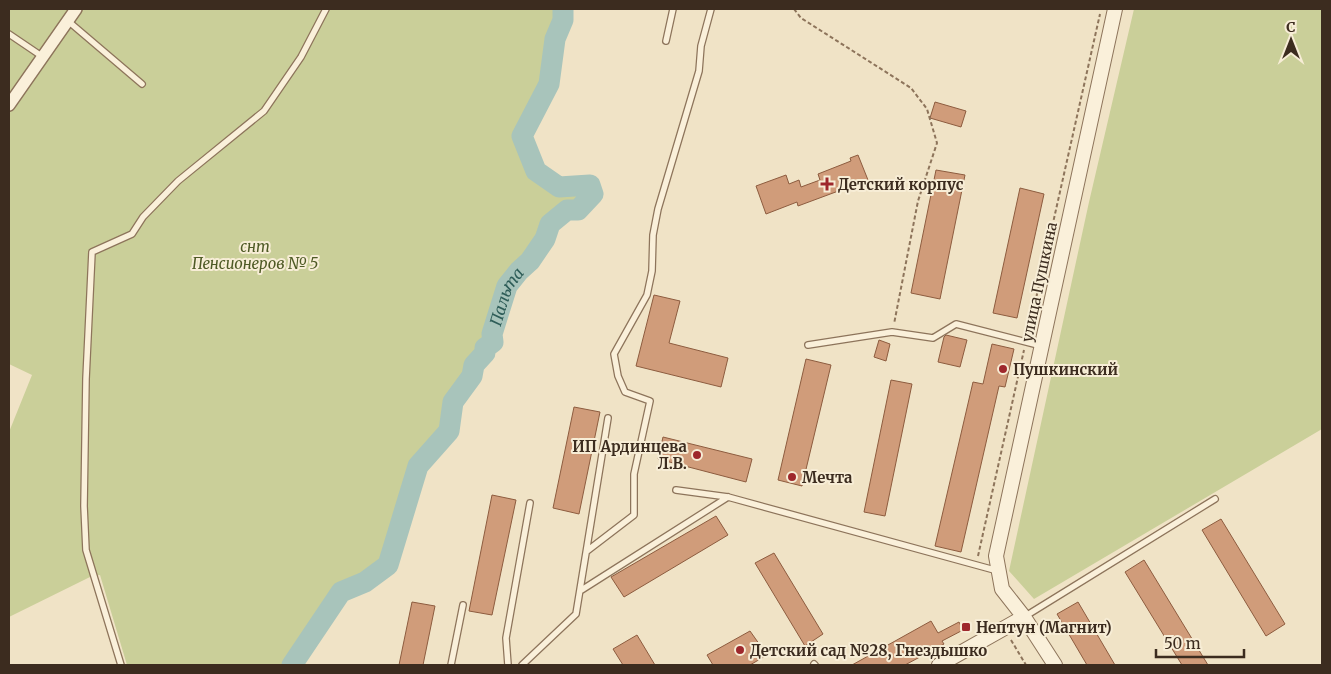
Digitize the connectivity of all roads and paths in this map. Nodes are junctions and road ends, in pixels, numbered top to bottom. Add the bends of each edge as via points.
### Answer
1 (76, 9) edge
2 (326, 9) edge
3 (673, 9) edge
4 (711, 9) edge
5 (794, 9) edge
6 (1101, 9) edge
7 (1115, 9) edge
8 (68, 20) junction
9 (9, 34) edge
10 (666, 41) dead end
11 (43, 57) junction
12 (142, 84) dead end
13 (9, 105) edge
14 (892, 332) junction
15 (1026, 342) junction
16 (808, 345) dead end
17 (1042, 346) junction
18 (608, 418) dead end
19 (676, 490) dead end
20 (728, 497) junction
21 (1215, 498) dead end
22 (530, 503) dead end
23 (586, 551) junction
24 (976, 565) junction
25 (998, 571) junction
26 (580, 591) junction
27 (463, 605) dead end
28 (1024, 617) junction
29 (1010, 639) dead end
30 (121, 665) edge
31 (452, 665) edge
32 (508, 665) edge
33 (522, 665) edge
34 (940, 665) edge
35 (1026, 665) edge
36 (1055, 665) edge

1 - 8 street
2 - 30 lane via 301,56 264,111 178,181 143,217 132,234 92,252 86,379 86,550
3 - 10 lane
4 - 23 lane via 700,51 699,71 658,209 652,271 646,295 614,354 625,392 650,401 634,474 634,515
5 - 14 path via 801,18 911,88 927,109 935,134 937,143 918,201
6 - 15 path
7 - 17 street, улица Пушкина
8 - 11 street
8 - 12 lane
9 - 11 lane
11 - 13 street
14 - 15 lane via 933,338 956,324
14 - 16 lane
15 - 17 lane
15 - 24 path
17 - 25 street, улица Пушкина via 996,556
18 - 23 lane
19 - 20 lane
20 - 24 lane
20 - 26 lane
21 - 28 lane
22 - 32 lane via 506,638
23 - 26 lane
24 - 25 lane
25 - 28 street, улица Пушкина via 1002,589
26 - 33 lane via 576,614
27 - 31 lane
28 - 34 street
28 - 36 street, улица Пушкина
29 - 35 path

